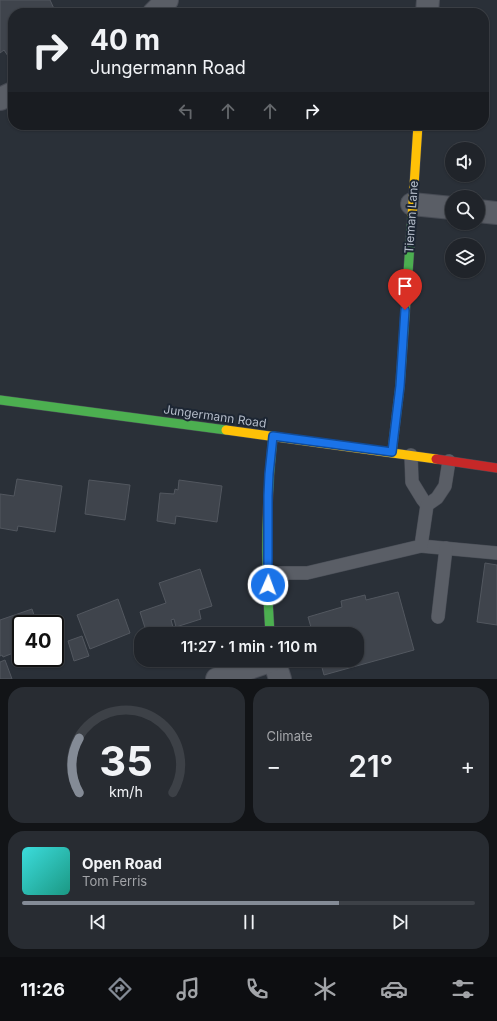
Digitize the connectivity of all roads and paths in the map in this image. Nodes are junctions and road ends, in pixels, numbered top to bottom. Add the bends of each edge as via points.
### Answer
1 (167, 0) edge
2 (159, 8) edge
3 (418, 130) edge
4 (412, 204) junction
5 (445, 207) edge
6 (485, 212) edge
7 (497, 213) edge
8 (0, 400) edge
9 (273, 436) junction
10 (392, 452) junction
11 (411, 455) junction
12 (449, 461) junction
13 (497, 468) edge
14 (427, 505) junction
15 (421, 546) junction
16 (446, 548) junction
17 (497, 553) edge
18 (268, 574) junction
19 (438, 617) dead end
20 (269, 627) edge
21 (253, 667) edge
22 (276, 667) edge
23 (217, 679) edge
24 (280, 679) edge

1 - 2 street
3 - 4 street, Tieman Lane
4 - 5 street
4 - 10 street, Tieman Lane via 400,386
6 - 7 street
8 - 9 street, Jungermann Road
9 - 10 street, Jungermann Road
9 - 18 street via 268,496
10 - 11 street, Jungermann Road
11 - 12 street, Jungermann Road
11 - 14 lane via 412,482
12 - 13 street, Jungermann Road
12 - 14 lane via 445,486 437,498
14 - 15 lane
15 - 16 lane
15 - 18 lane via 306,573
16 - 17 lane
16 - 19 lane
18 - 20 street
21 - 23 street
22 - 24 street

